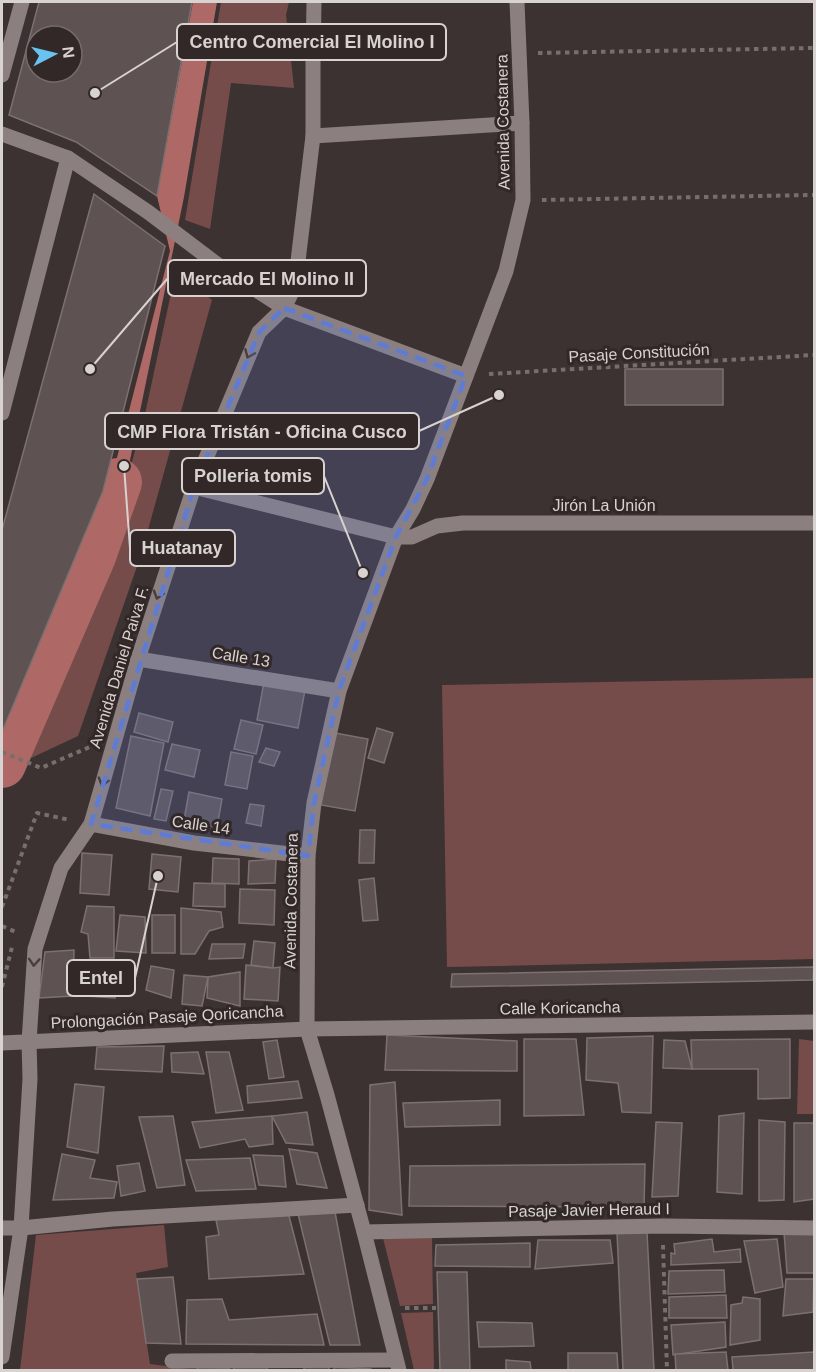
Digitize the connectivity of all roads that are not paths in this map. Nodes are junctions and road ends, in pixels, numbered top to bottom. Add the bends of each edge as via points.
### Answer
1 (22, 2) edge
2 (314, 2) edge
3 (517, 2) edge
4 (2, 75) edge
5 (522, 123) junction
6 (2, 134) edge
7 (313, 136) junction
8 (68, 158) junction
9 (284, 308) junction
10 (466, 376) junction
11 (2, 413) edge
12 (194, 488) junction
13 (814, 523) edge
14 (396, 537) junction
15 (138, 659) junction
16 (339, 691) junction
17 (91, 824) junction
18 (308, 856) junction
19 (814, 1022) edge
20 (307, 1029) junction
21 (28, 1042) junction
22 (2, 1043) edge
23 (357, 1205) junction
24 (2, 1228) edge
25 (21, 1228) junction
26 (814, 1228) edge
27 (364, 1232) junction
28 (2, 1357) edge
29 (172, 1361) dead end
30 (397, 1365) edge

1 - 4 street
2 - 7 street, Avenida Daniel Paiva F.
3 - 5 street, Avenida Costanera
5 - 7 street
5 - 10 street, Avenida Costanera via 523,200 506,271
6 - 8 street
7 - 9 street, Avenida Daniel Paiva F. via 295,286
8 - 9 street
8 - 11 street
9 - 10 street
9 -> 12 street, Avenida Daniel Paiva F. via 259,332
10 - 14 street, Avenida Costanera via 427,479
12 - 14 street
12 -> 15 street, Avenida Daniel Paiva F.
13 - 14 street, Jirón La Unión via 463,523 437,526 412,537
14 - 16 street, Avenida Costanera
15 - 16 street, Calle 13
15 -> 17 street, Avenida Daniel Paiva F.
16 - 18 street, Avenida Costanera via 314,803
17 - 18 street, Calle 14 via 194,843
17 -> 21 street, Avenida Daniel Paiva F. via 61,868 35,949
18 - 20 street, Avenida Costanera
19 - 20 street, Calle Koricancha
20 - 21 street, Prolongación Pasaje Qoricancha
20 - 23 street, Avenida Costanera
21 - 22 street, Prolongación Pasaje Qoricancha
21 - 25 street, Avenida Daniel Paiva F. via 30,1079
23 - 25 street
23 - 27 street, Avenida Costanera
24 - 25 street
25 - 28 street, Avenida Daniel Paiva F.
26 - 27 street, Pasaje Javier Heraud I via 663,1226
27 - 30 street, Avenida Costanera
29 - 30 street

